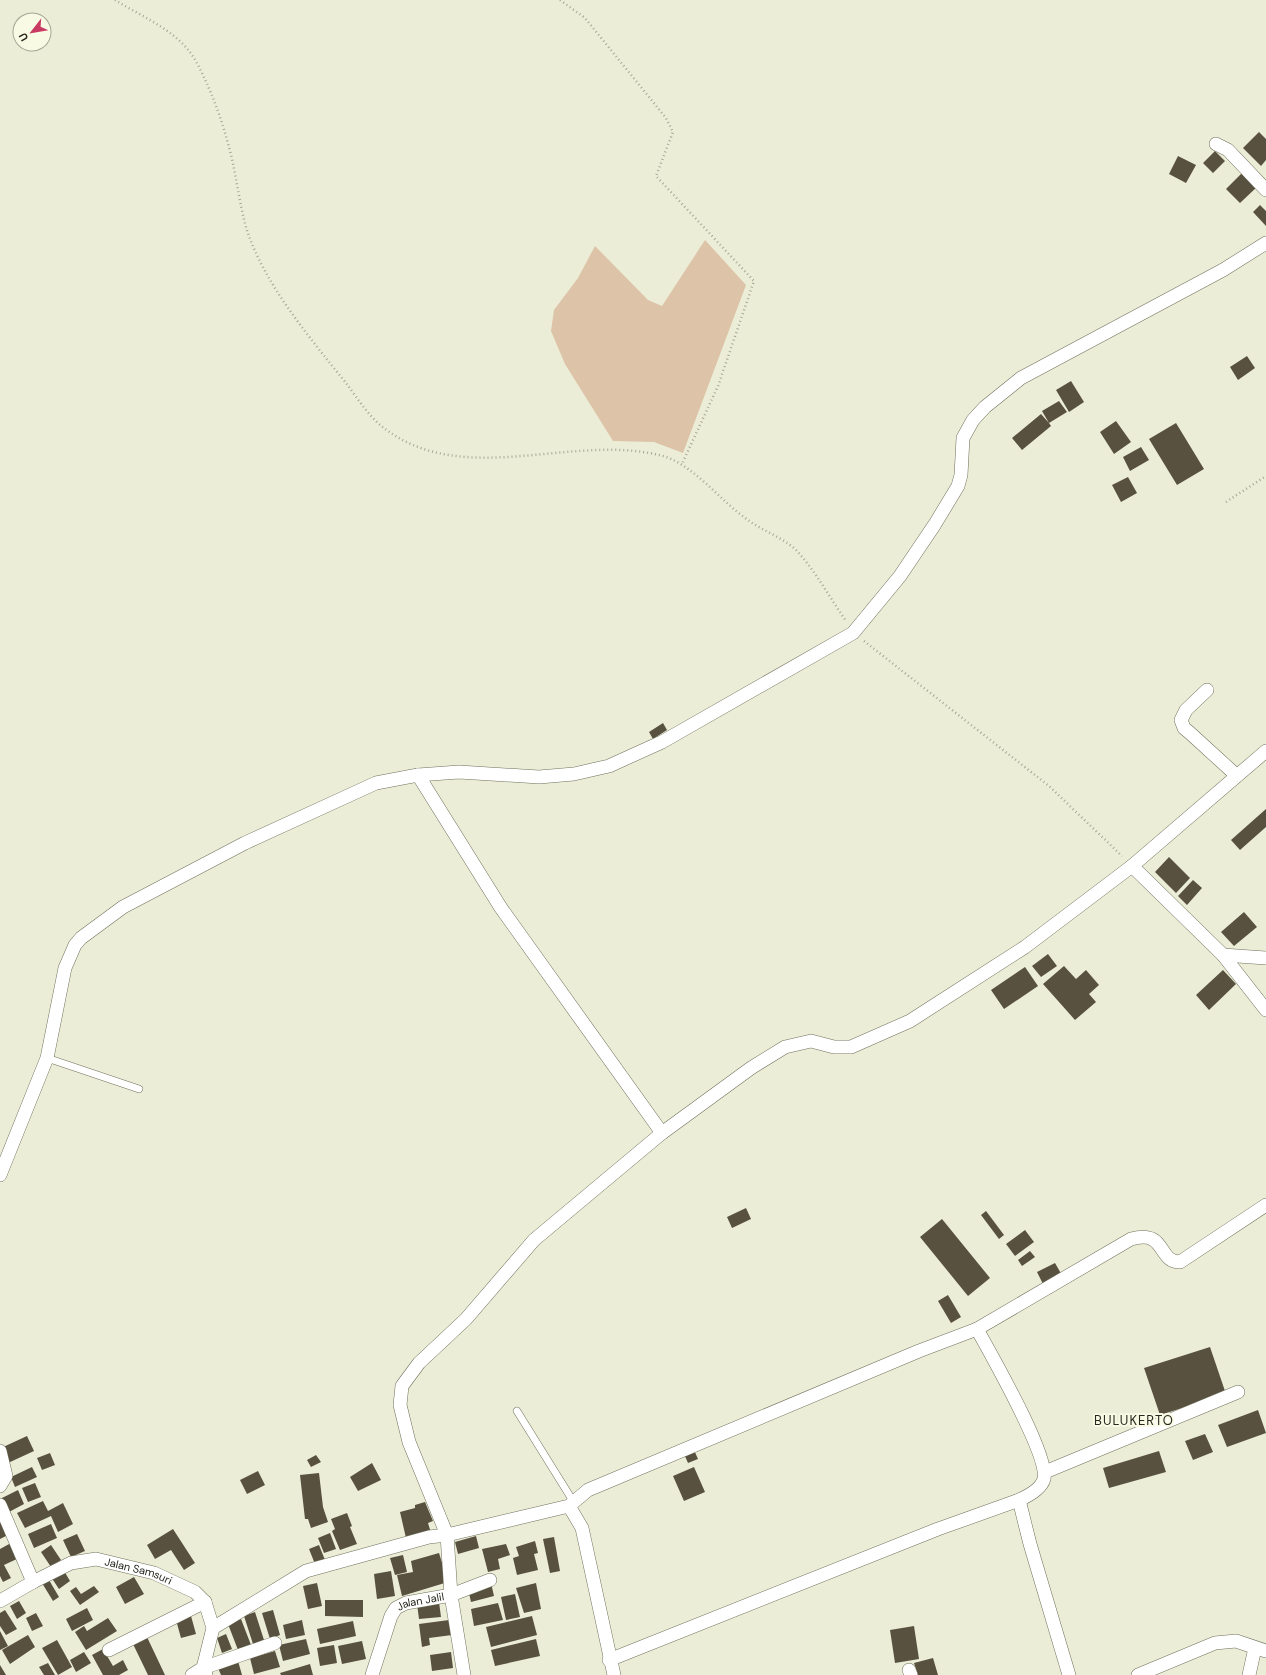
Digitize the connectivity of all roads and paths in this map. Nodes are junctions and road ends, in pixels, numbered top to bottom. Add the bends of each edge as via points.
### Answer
1 (115, 0) edge
2 (560, 0) edge
3 (1216, 144) dead end
4 (1266, 190) edge
5 (1266, 243) edge
6 (682, 464) junction
7 (1266, 476) edge
8 (1226, 502) dead end
9 (853, 633) junction
10 (1207, 690) dead end
11 (1266, 751) edge
12 (418, 775) junction
13 (1236, 775) junction
14 (1132, 866) junction
15 (1223, 955) junction
16 (1266, 958) edge
17 (1266, 1010) edge
18 (47, 1058) junction
19 (139, 1089) dead end
20 (662, 1133) junction
21 (0, 1175) edge
22 (1266, 1205) edge
23 (977, 1329) junction
24 (1238, 1392) dead end
25 (517, 1411) dead end
26 (0, 1451) edge
27 (1045, 1472) junction
28 (0, 1486) edge
29 (1020, 1500) junction
30 (571, 1503) junction
31 (0, 1505) edge
32 (447, 1535) junction
33 (490, 1580) dead end
34 (33, 1582) junction
35 (450, 1594) junction
36 (0, 1601) edge
37 (205, 1602) junction
38 (213, 1628) junction
39 (275, 1643) dead end
40 (1261, 1649) edge
41 (109, 1650) dead end
42 (609, 1660) junction
43 (200, 1673) edge
44 (372, 1675) edge
45 (464, 1675) edge
46 (614, 1675) edge
47 (1069, 1675) edge
48 (1138, 1675) edge
49 (1249, 1675) edge

1 - 6 path via 166,31 190,53 202,73 222,122 254,251 304,330 385,430 412,447 441,454 495,457 636,451 662,455
2 - 6 path via 585,18 666,118 673,132 656,176 754,281 718,386
3 - 4 street via 1228,150
5 - 9 street via 1223,270 1021,378 985,407 973,420 963,438 958,486 900,576
6 - 9 path via 747,519 786,541 798,552
7 - 8 path
9 - 12 street via 662,742 609,766 574,774 539,777 459,772
9 - 14 path via 1049,786
10 - 13 street via 1186,710 1181,720 1190,734
11 - 13 street
12 - 18 street via 376,783 314,810 188,871 123,907 93,928 75,945 69,956
12 - 20 street via 501,908
13 - 14 street
14 - 15 street
14 - 20 street via 1025,947 910,1021 850,1047 834,1048 811,1041 785,1047 750,1068
15 - 16 street
15 - 17 street
18 - 19 lane
18 - 21 street
20 - 32 street via 534,1240 466,1319 419,1363 402,1386 400,1405 407,1435
22 - 23 street via 1180,1262 1167,1258 1153,1238 1131,1238
23 - 27 street via 1011,1392
23 - 30 street via 595,1487
24 - 27 street
25 - 30 lane
26 - 28 street via 6,1476
27 - 29 street via 1040,1486
29 - 42 street via 932,1531
29 - 47 street via 1030,1544
30 - 32 street
30 - 42 street via 582,1528
31 - 34 street
32 - 35 street
32 - 38 street via 429,1537 306,1571
33 - 35 street, Jalan Jalil
34 - 36 street, Jalan Samsuri
34 - 37 street, Jalan Samsuri via 71,1563 96,1559 154,1573 195,1592
35 - 44 street, Jalan Jalil via 406,1602 396,1608 391,1616
35 - 45 street
37 - 38 street
37 - 41 street
38 - 43 street
39 - 43 street
40 - 48 street via 1236,1641 1215,1643
40 - 49 street
42 - 46 street

